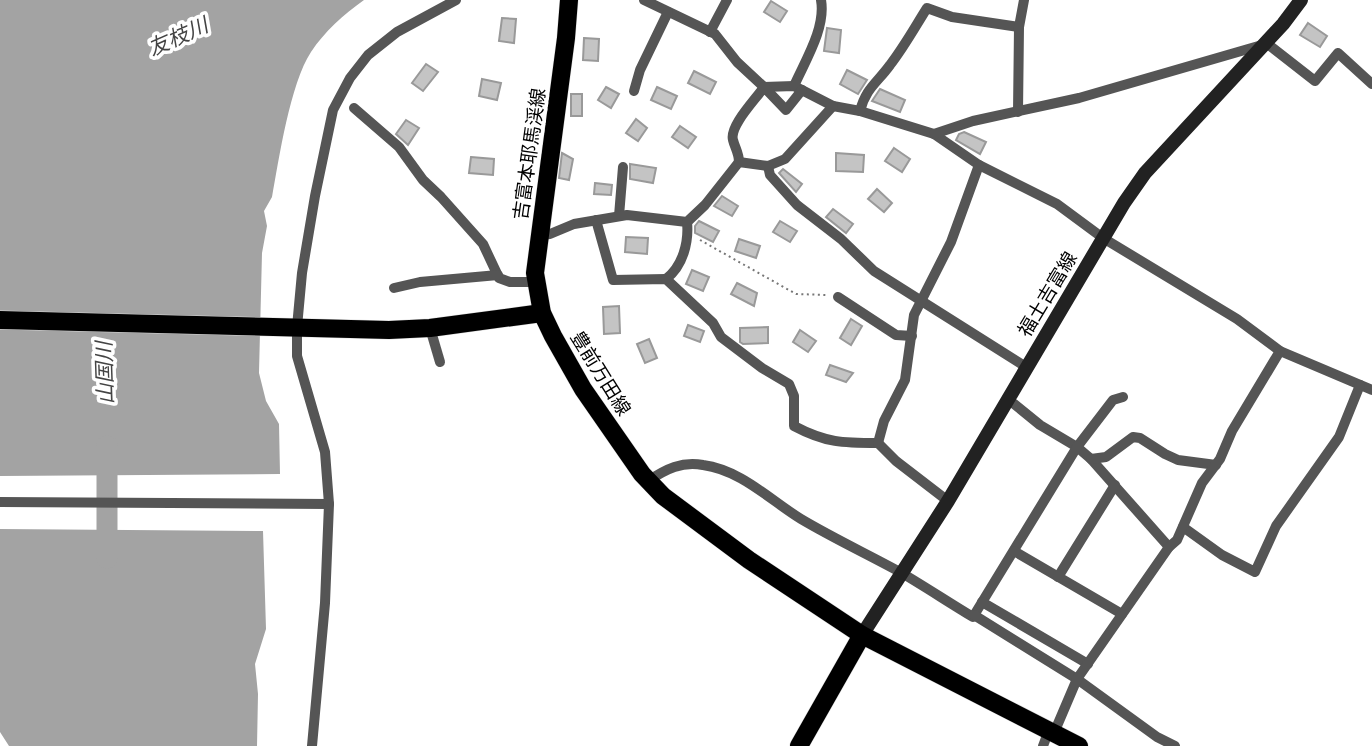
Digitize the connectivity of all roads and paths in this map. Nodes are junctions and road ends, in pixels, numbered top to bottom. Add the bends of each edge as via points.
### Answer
1 (456, 0) edge
2 (569, 0) edge
3 (644, 0) edge
4 (727, 0) edge
5 (821, 0) edge
6 (1024, 0) edge
7 (1301, 0) edge
8 (928, 4) edge
9 (668, 12) junction
10 (1019, 27) junction
11 (710, 32) junction
12 (1264, 43) junction
13 (1372, 83) edge
14 (764, 87) junction
15 (798, 88) junction
16 (634, 91) dead end
17 (833, 106) junction
18 (354, 108) dead end
19 (860, 111) junction
20 (1018, 112) junction
21 (934, 134) junction
22 (739, 162) junction
23 (979, 165) junction
24 (768, 166) junction
25 (623, 167) dead end
26 (619, 216) junction
27 (596, 220) junction
28 (687, 228) junction
29 (539, 235) junction
30 (1103, 238) junction
31 (498, 275) junction
32 (666, 279) junction
33 (537, 282) junction
34 (394, 288) dead end
35 (838, 297) joint
36 (922, 302) junction
37 (542, 313) junction
38 (0, 320) edge
39 (292, 327) junction
40 (430, 328) junction
41 (912, 336) junction
42 (1280, 351) junction
43 (440, 362) dead end
44 (1026, 367) junction
45 (1360, 385) junction
46 (1372, 390) edge
47 (1123, 397) dead end
48 (1008, 399) junction
49 (878, 443) junction
50 (1077, 447) junction
51 (1091, 459) junction
52 (1216, 465) junction
53 (648, 481) junction
54 (1115, 485) junction
55 (948, 501) junction
56 (0, 502) edge
57 (329, 504) junction
58 (1183, 527) junction
59 (1169, 547) junction
60 (1014, 551) junction
61 (901, 573) junction
62 (1058, 577) junction
63 (982, 602) junction
64 (1122, 614) junction
65 (974, 615) junction
66 (862, 635) junction
67 (1087, 664) junction
68 (1077, 679) junction
69 (1049, 736) edge
70 (312, 746) edge
71 (799, 746) edge
72 (1079, 746) edge
73 (1175, 746) edge

1 - 39 street via 397,32 349,78 333,110
2 - 29 main road, 吉富本耶馬渓線
3 - 9 street
4 - 11 street
5 - 15 street via 816,34
6 - 10 street
7 - 12 main road, 福土吉富線
8 - 10 street via 952,17
8 - 19 street via 890,66 863,98
9 - 11 street
9 - 16 street
10 - 20 street
11 - 14 street
12 - 13 street via 1315,81 1338,53
12 - 20 street
12 - 30 main road, 福土吉富線 via 1145,173
14 - 15 street
14 - 15 street via 786,110
14 - 22 street via 734,128
15 - 17 street
17 - 19 street
17 - 24 street via 785,159
18 - 31 street via 399,147 483,244
19 - 21 street
20 - 21 street
21 - 23 street
22 - 24 street
22 - 28 street
23 - 30 street via 1057,204
23 - 36 street via 951,242
24 - 36 street via 770,175 797,205 874,271
25 - 26 street
26 - 27 street
26 - 28 street
27 - 29 street
27 - 32 street via 613,280
28 - 32 street via 676,271
28 - 35 path via 796,294
29 - 33 main road, 吉富本耶馬渓線
30 - 42 street via 1237,319
30 - 44 main road, 福土吉富線
31 - 33 street via 510,282
31 - 34 street
32 - 49 street via 713,323 721,337 789,384 794,396 794,426 817,439
33 - 37 main road, 吉富本耶馬渓線
35 - 41 street via 896,335
36 - 41 street via 914,315
36 - 44 street
37 - 40 main road
37 - 53 main road, 豊前万田線 via 583,389
38 - 39 main road
39 - 40 main road
39 - 57 street via 325,452
40 - 43 street
41 - 49 street via 905,380
42 - 45 street
42 - 52 street
44 - 48 main road, 福土吉富線
45 - 46 street
45 - 58 street via 1339,438 1276,526 1255,572
47 - 50 street via 1113,400
48 - 50 street
48 - 55 main road, 福土吉富線
49 - 55 street
50 - 51 street
50 - 60 street
51 - 52 street via 1107,457 1133,437 1178,460
51 - 54 street
52 - 58 street via 1202,483
53 - 61 street via 667,468 684,464 722,470
53 - 66 main road, 豊前万田線 via 749,560
54 - 59 street
54 - 62 street
55 - 61 main road, 福土吉富線
56 - 57 street
57 - 70 street
58 - 59 street
59 - 64 street
60 - 62 street
60 - 63 street
61 - 65 street
61 - 66 main road, 福土吉富線
62 - 64 street
63 - 65 street
63 - 67 street
64 - 67 street
65 - 68 street
66 - 69 main road, 豊前万田線
66 - 71 main road
67 - 68 street
68 - 69 street
68 - 73 street
69 - 72 main road, 豊前万田線

